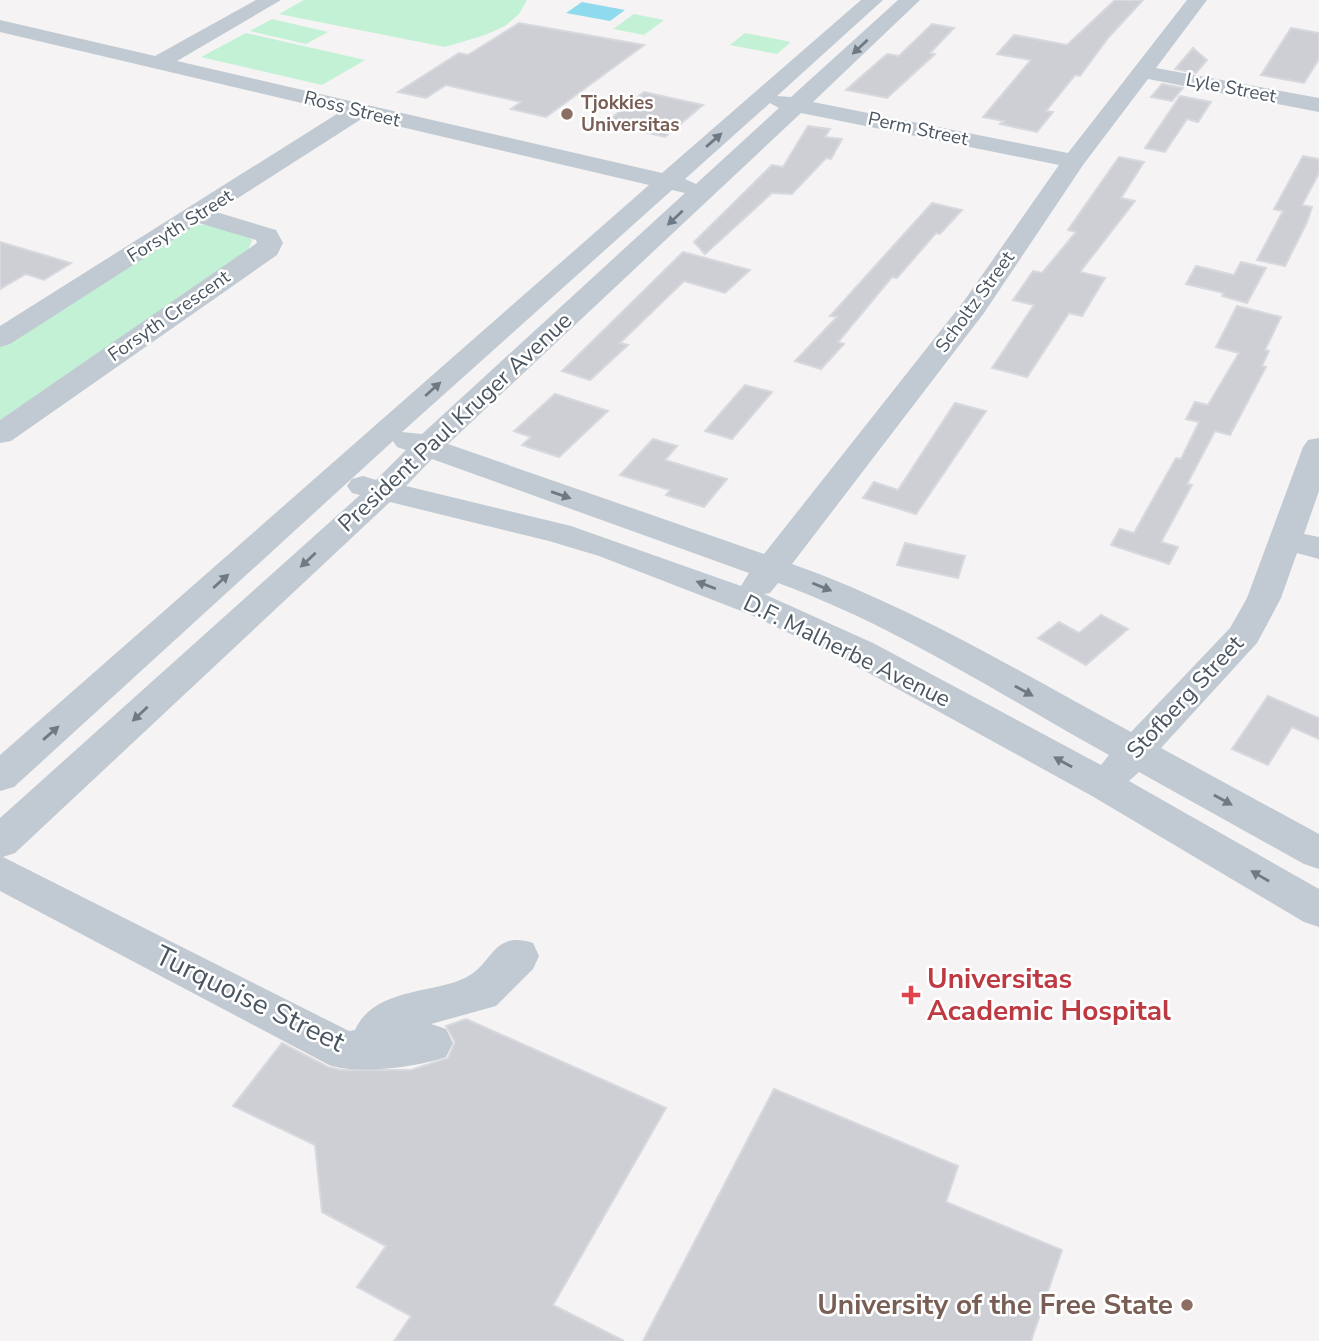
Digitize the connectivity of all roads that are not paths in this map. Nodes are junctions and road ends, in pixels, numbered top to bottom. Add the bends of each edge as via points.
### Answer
1 (271, 0) edge
2 (873, 0) edge
3 (909, 0) edge
4 (1197, 0) edge
5 (0, 26) edge
6 (159, 61) junction
7 (1144, 72) junction
8 (763, 98) junction
9 (798, 105) junction
10 (1319, 105) edge
11 (358, 111) junction
12 (1074, 161) junction
13 (668, 180) junction
14 (703, 191) junction
15 (198, 215) junction
16 (6, 328) edge
17 (458, 416) junction
18 (0, 434) edge
19 (383, 434) junction
20 (428, 446) junction
21 (1319, 447) edge
22 (342, 471) junction
23 (512, 477) junction
24 (382, 492) junction
25 (1285, 539) junction
26 (1319, 548) edge
27 (772, 567) junction
28 (746, 600) junction
29 (1134, 751) junction
30 (0, 777) edge
31 (1105, 786) junction
32 (0, 842) edge
33 (1319, 853) edge
34 (0, 872) edge
35 (1319, 910) edge
36 (517, 956) dead end

1 - 6 street
2 - 8 street, President Paul Kruger Avenue
3 -> 9 street, President Paul Kruger Avenue
4 - 7 street, Scholtz Street
5 - 6 street, Ross Street
6 - 11 street, Ross Street
7 - 10 street, Lyle Street
7 - 12 street, Scholtz Street
8 - 9 street, Perm Street
13 -> 8 street, President Paul Kruger Avenue
9 - 12 street, Perm Street
9 - 14 street, President Paul Kruger Avenue
11 - 13 street, Ross Street
11 - 15 street, Forsyth Street
12 - 27 street, Scholtz Street via 974,307
13 - 14 street, Ross Street
19 -> 13 street, President Paul Kruger Avenue
14 -> 17 street, President Paul Kruger Avenue
15 - 16 street, Forsyth Street
15 - 18 street, Forsyth Crescent via 267,235 268,249
17 - 20 street, President Paul Kruger Avenue
17 - 23 street via 471,444
19 - 20 street, D.F. Malherbe Avenue
19 - 22 street, President Paul Kruger Avenue
20 - 23 street, D.F. Malherbe Avenue
20 - 24 street, President Paul Kruger Avenue
21 - 25 street, Stofberg Street
22 - 24 street, D.F. Malherbe Avenue via 355,482
30 -> 22 street, President Paul Kruger Avenue
23 -> 27 street, D.F. Malherbe Avenue
28 -> 24 street, D.F. Malherbe Avenue via 559,533
24 -> 32 street, President Paul Kruger Avenue
25 - 26 street
25 - 29 street, Stofberg Street via 1264,598 1244,635
27 - 28 street, Scholtz Street
27 -> 29 street, D.F. Malherbe Avenue via 895,621
31 -> 28 street, D.F. Malherbe Avenue via 860,652
29 - 31 street, Stofberg Street
29 -> 33 street, D.F. Malherbe Avenue
35 -> 31 street, D.F. Malherbe Avenue
34 - 36 street, Turquoise Street via 345,1051 430,1044 378,1030 417,1008 480,993

